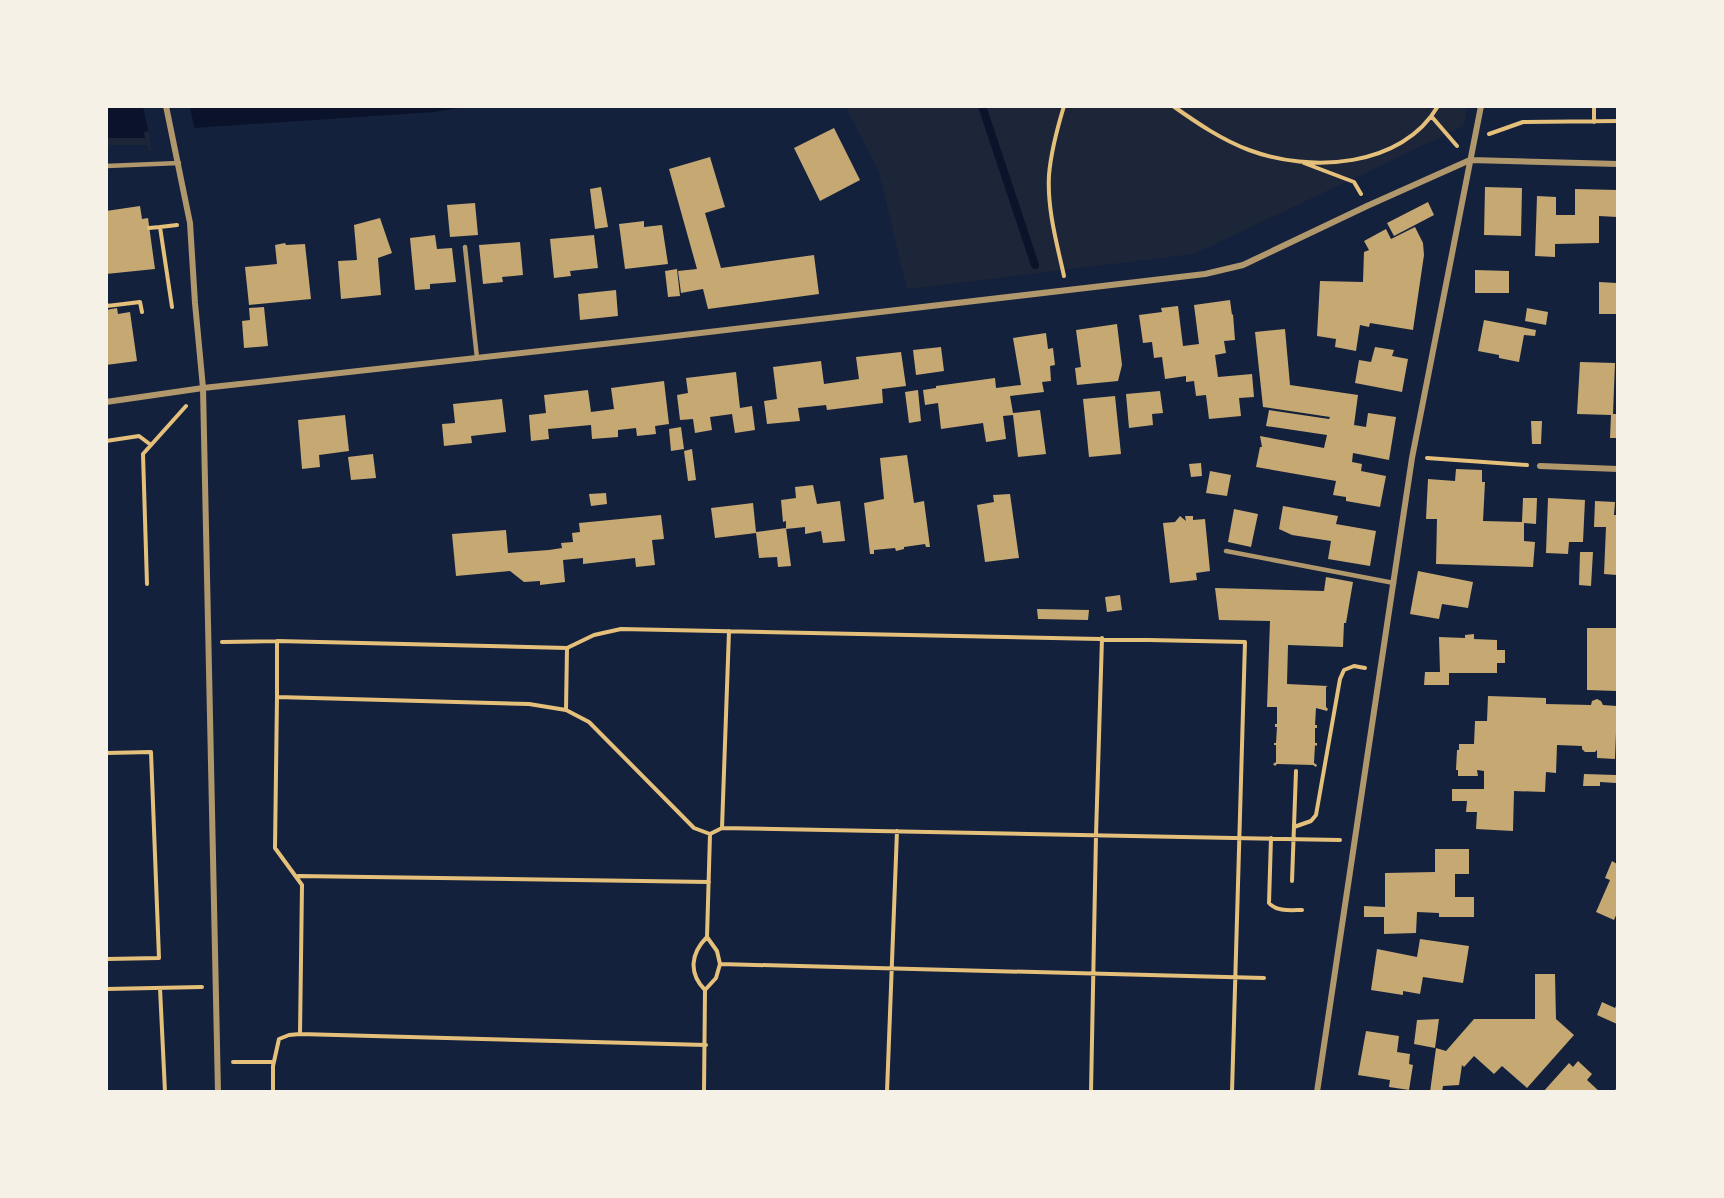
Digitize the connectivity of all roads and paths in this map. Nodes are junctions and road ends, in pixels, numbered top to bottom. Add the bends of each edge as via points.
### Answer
1 (166, 106) edge
2 (1064, 106) edge
3 (1173, 106) edge
4 (1438, 106) edge
5 (1481, 106) edge
6 (1594, 106) edge
7 (1432, 117) junction
8 (1617, 121) edge
9 (1594, 122) junction
10 (1475, 139) junction
11 (1470, 160) junction
12 (1300, 161) junction
13 (179, 163) junction
14 (1617, 164) edge
15 (106, 166) edge
16 (1367, 206) junction
17 (167, 226) dead end
18 (160, 227) junction
19 (149, 228) dead end
20 (465, 247) dead end
21 (1067, 289) junction
22 (107, 306) edge
23 (172, 307) dead end
24 (142, 312) dead end
25 (477, 358) junction
26 (203, 388) junction
27 (106, 402) edge
28 (106, 441) edge
29 (151, 445) junction
30 (1412, 458) junction
31 (1540, 466) joint
32 (1617, 469) edge
33 (1226, 551) dead end
34 (1394, 583) junction
35 (147, 584) dead end
36 (729, 631) junction
37 (1102, 638) junction
38 (277, 641) junction
39 (210, 642) junction
40 (567, 648) junction
41 (1381, 670) junction
42 (278, 697) junction
43 (566, 710) junction
44 (106, 753) edge
45 (1296, 771) dead end
46 (1294, 827) junction
47 (722, 828) junction
48 (897, 831) junction
49 (710, 834) junction
50 (1096, 835) junction
51 (1239, 838) junction
52 (1271, 838) junction
53 (1294, 839) junction
54 (1355, 841) junction
55 (297, 876) junction
56 (1292, 881) dead end
57 (709, 882) junction
58 (1302, 910) dead end
59 (707, 937) junction
60 (106, 959) edge
61 (720, 964) junction
62 (892, 968) junction
63 (1093, 973) junction
64 (1235, 977) junction
65 (1264, 978) dead end
66 (216, 987) junction
67 (160, 988) junction
68 (106, 989) edge
69 (705, 990) junction
70 (300, 1034) junction
71 (706, 1045) junction
72 (274, 1062) junction
73 (218, 1063) junction
74 (165, 1092) edge
75 (218, 1092) edge
76 (273, 1092) edge
77 (704, 1092) edge
78 (887, 1092) edge
79 (1091, 1092) edge
80 (1232, 1092) edge
81 (1317, 1092) edge

1 - 13 street
2 - 21 path via 1054,140 1049,192
3 - 12 path via 1202,127 1249,150
4 - 7 path
5 - 10 street
6 - 9 path
7 - 11 path
7 - 12 path via 1417,132 1380,153 1356,160
8 - 9 path
9 - 10 path via 1523,122
10 - 11 street
11 - 14 street
11 - 16 street
11 - 30 street
12 - 16 path via 1354,182
13 - 15 lane
13 - 26 street via 190,223
16 - 21 street via 1243,265 1205,274
17 - 18 path
18 - 19 path
18 - 23 path
20 - 25 lane
21 - 25 street
22 - 24 path via 140,302
25 - 26 street
26 - 27 street
26 - 29 path
26 - 39 street
28 - 29 path via 140,436
29 - 35 path via 143,454
30 - 31 path
30 - 34 street
31 - 32 street
33 - 34 lane
34 - 41 street
36 - 37 path
36 - 40 path via 621,629 594,635
36 - 47 path
37 - 50 path
37 - 51 path via 1245,642
38 - 39 path
38 - 40 path
38 - 42 path
39 - 66 street
40 - 43 path
41 - 46 path via 1354,666 1344,670 1316,815
41 - 54 street
42 - 43 path via 529,704
42 - 55 path via 275,848
43 - 49 path via 589,722 694,828
44 - 60 path via 151,752 159,958
45 - 46 path
46 - 53 path
47 - 48 path
47 - 49 path
48 - 50 path
48 - 62 path
49 - 57 path
50 - 51 path
50 - 63 path
51 - 52 path
51 - 64 path
52 - 53 path
52 - 58 path via 1269,903 1280,910
53 - 54 path
53 - 56 path
54 - 81 street
55 - 57 path
55 - 70 path via 302,885
57 - 59 path
59 - 61 path
59 - 69 path via 696,951 693,963
61 - 62 path
61 - 69 path via 716,978
62 - 63 path
62 - 78 path
63 - 64 path
63 - 79 path
64 - 65 path
64 - 80 path
66 - 67 path
66 - 73 street
67 - 68 path
67 - 74 path
69 - 71 path
70 - 71 path
70 - 72 path via 279,1039
71 - 77 path
72 - 73 path
72 - 76 path
73 - 75 street

